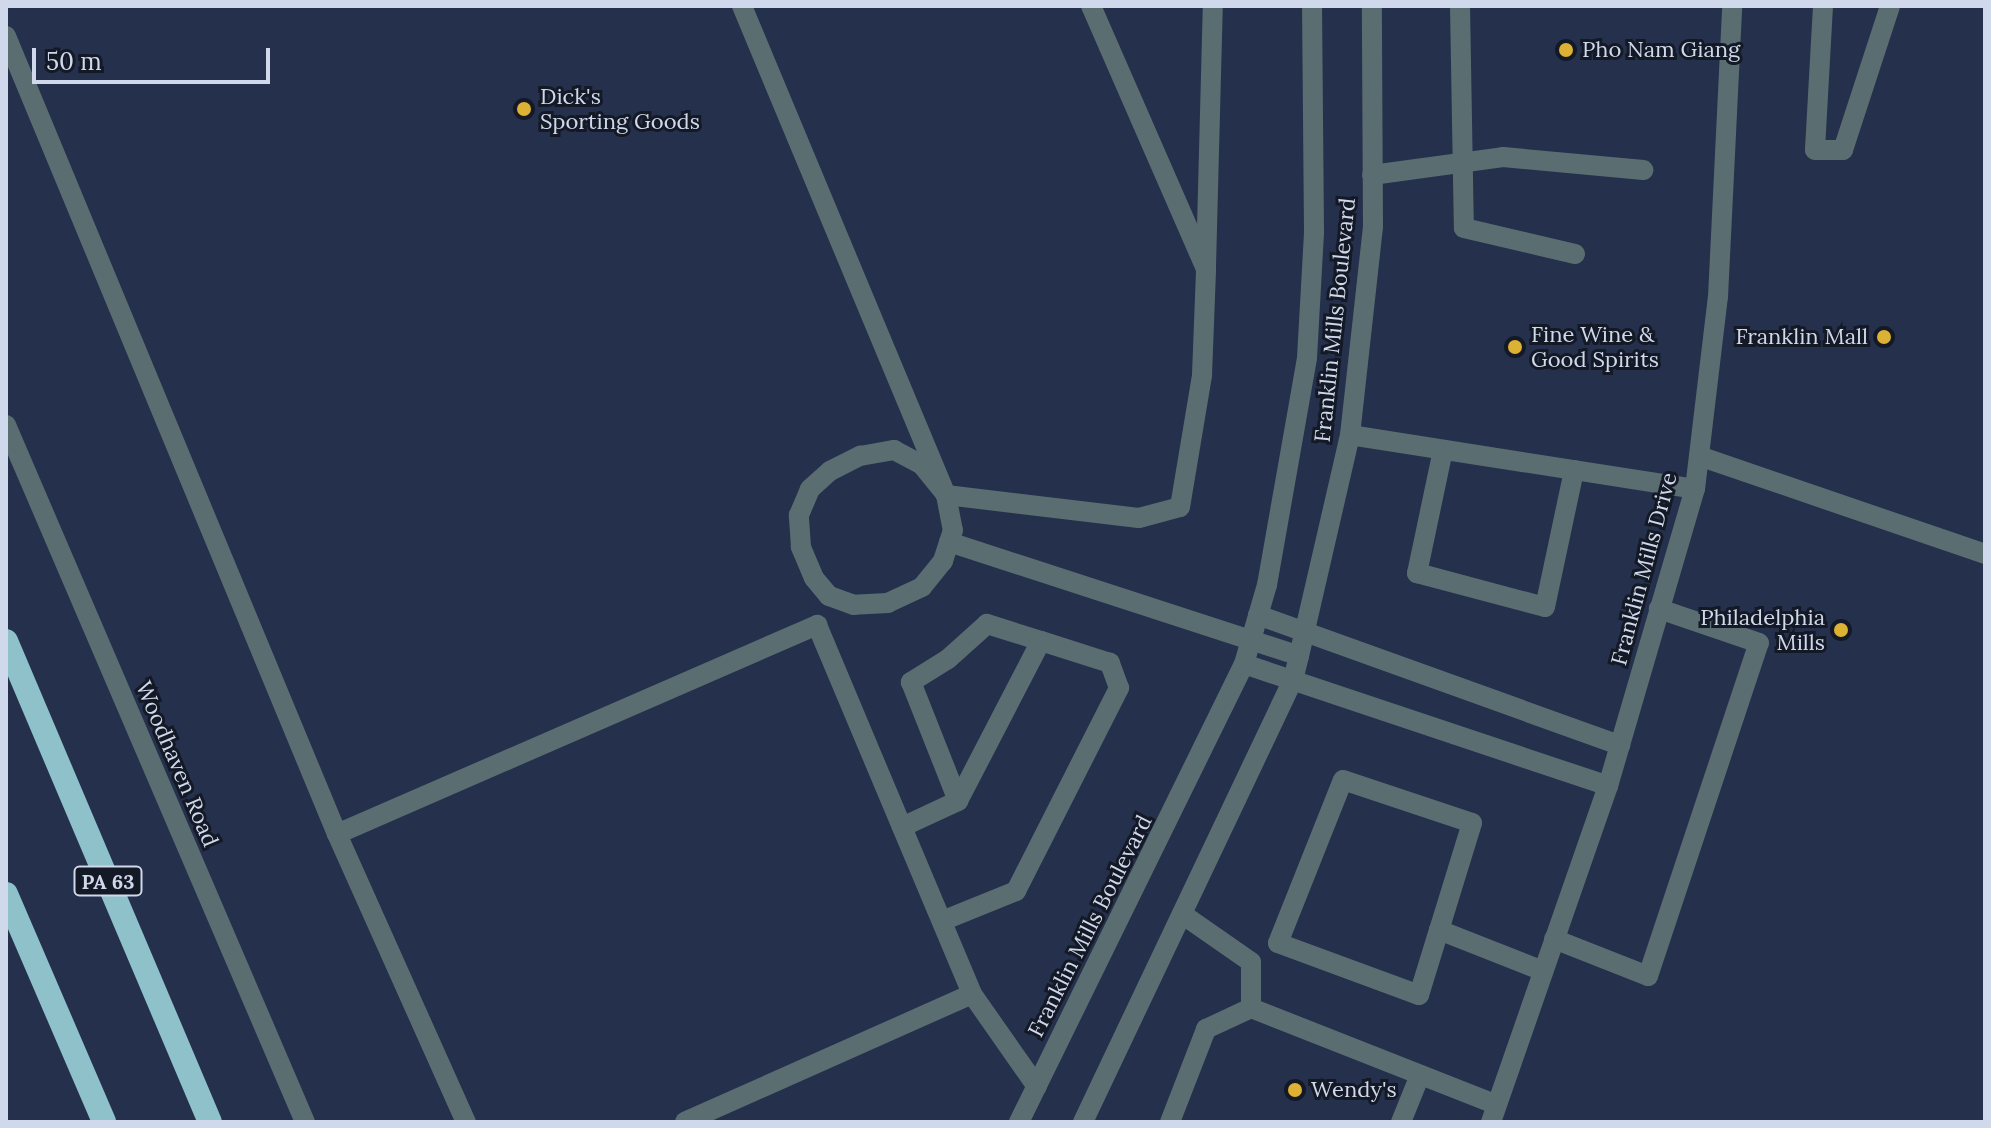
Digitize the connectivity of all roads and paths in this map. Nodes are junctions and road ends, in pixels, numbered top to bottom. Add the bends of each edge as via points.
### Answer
1 (742, 6) edge
2 (1091, 6) edge
3 (1213, 6) edge
4 (1312, 6) edge
5 (1372, 6) edge
6 (1460, 6) edge
7 (1732, 6) edge
8 (1823, 6) edge
9 (1890, 6) edge
10 (6, 36) edge
11 (1463, 159) junction
12 (1643, 170) dead end
13 (1372, 175) junction
14 (1575, 254) dead end
15 (1206, 269) junction
16 (6, 425) edge
17 (1350, 435) junction
18 (1443, 450) junction
19 (1699, 456) junction
20 (1574, 470) junction
21 (1695, 489) junction
22 (946, 495) junction
23 (949, 542) junction
24 (1985, 554) edge
25 (829, 596) junction
26 (1659, 609) junction
27 (1258, 615) junction
28 (817, 625) junction
29 (1304, 635) junction
30 (6, 641) edge
31 (1041, 641) junction
32 (1251, 641) junction
33 (1299, 656) junction
34 (1244, 664) junction
35 (1293, 680) junction
36 (1620, 745) junction
37 (1608, 786) junction
38 (958, 801) junction
39 (902, 827) junction
40 (337, 834) junction
41 (6, 894) edge
42 (1182, 914) junction
43 (942, 921) junction
44 (1439, 930) junction
45 (1554, 939) junction
46 (1278, 943) junction
47 (1251, 962) junction
48 (1543, 971) junction
49 (972, 994) junction
50 (1251, 1008) junction
51 (1420, 1075) junction
52 (1037, 1087) junction
53 (1494, 1113) edge
54 (1021, 1121) edge
55 (104, 1122) edge
56 (210, 1122) edge
57 (305, 1122) edge
58 (466, 1122) edge
59 (685, 1122) edge
60 (1083, 1122) edge
61 (1170, 1122) edge
62 (1401, 1122) edge

1 - 22 street
2 - 15 street
3 - 15 street
4 - 27 street, Franklin Mills Boulevard via 1314,232 1307,358 1292,467
5 - 13 street, Franklin Mills Boulevard
6 - 11 street
7 - 19 street, Franklin Mills Drive via 1718,297
8 - 9 street via 1815,150 1843,150
10 - 40 street
11 - 12 street via 1503,157
11 - 13 street
11 - 14 street via 1464,228
13 - 17 street, Franklin Mills Boulevard via 1373,227
15 - 22 street via 1202,375 1180,507 1139,518
16 - 57 street, Woodhaven Road
17 - 18 street
17 - 29 street, Franklin Mills Boulevard
18 - 20 street
18 - 20 street via 1417,573 1545,607
19 - 21 street, Franklin Mills Drive
19 - 24 street
20 - 21 street
21 - 26 street, Franklin Mills Drive
22 - 23 street via 953,530
22 - 25 street via 922,465 894,450 860,456 830,471 810,489 799,515 801,547 814,578
23 - 25 street via 943,561 922,587 888,603 854,605
23 - 32 street
25 - 28 street
26 - 36 street, Franklin Mills Drive
26 - 45 street via 1759,643 1648,976
27 - 29 street
27 - 32 street, Franklin Mills Boulevard
28 - 39 street
28 - 40 street
29 - 33 street, Franklin Mills Boulevard
29 - 36 street
30 - 56 highway, PA 63
31 - 38 street
31 - 38 street via 987,624 948,659 911,682
31 - 43 street via 1110,663 1119,688 1016,891
32 - 33 street
32 - 34 street, Franklin Mills Boulevard
33 - 35 street, Franklin Mills Boulevard
34 - 35 street
34 - 52 street, Franklin Mills Boulevard
35 - 37 street
35 - 42 street, Franklin Mills Boulevard
36 - 37 street, Franklin Mills Drive
37 - 45 street, Franklin Mills Drive
38 - 39 street
39 - 43 street
40 - 58 street
41 - 55 highway
42 - 47 street
42 - 60 street, Franklin Mills Boulevard
43 - 49 street
44 - 46 street via 1419,995
44 - 46 street via 1472,823 1343,780
44 - 48 street
45 - 48 street, Franklin Mills Drive
46 - 47 street
47 - 50 street
48 - 53 street, Franklin Mills Drive
49 - 52 street
49 - 59 street
50 - 51 street
50 - 61 street via 1206,1029
51 - 53 street
51 - 62 street
52 - 54 street, Franklin Mills Boulevard

